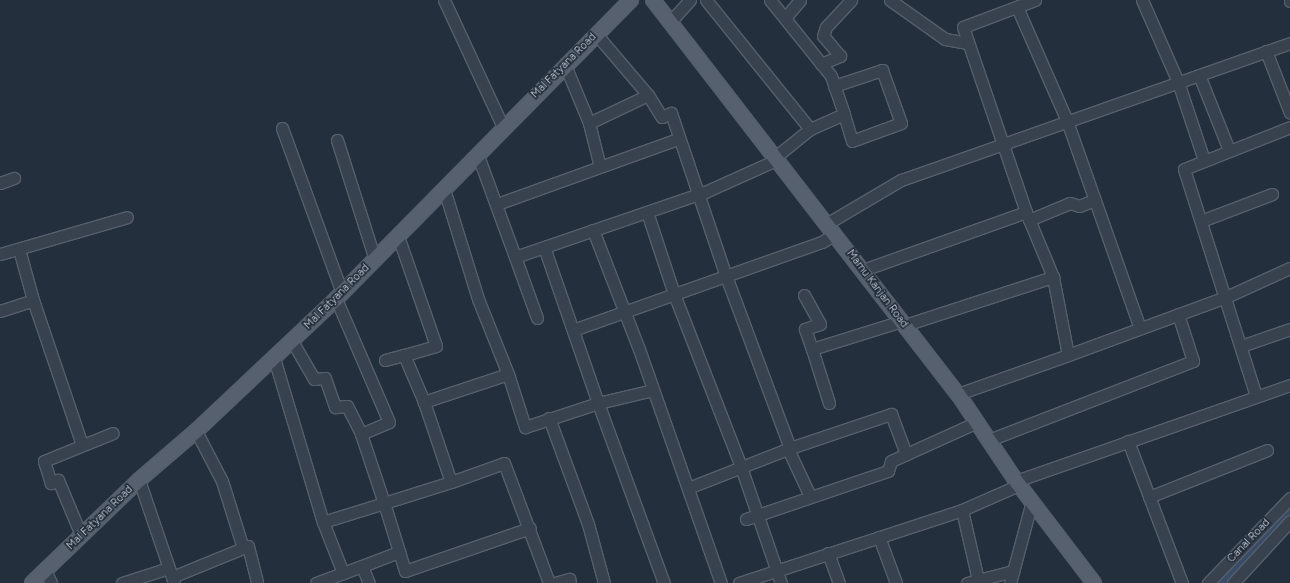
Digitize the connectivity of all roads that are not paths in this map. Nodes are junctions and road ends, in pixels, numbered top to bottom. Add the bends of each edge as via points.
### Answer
1 (444, 0) edge
2 (631, 0) edge
3 (653, 0) edge
4 (690, 0) edge
5 (706, 0) edge
6 (770, 0) edge
7 (800, 0) edge
8 (851, 0) edge
9 (890, 0) edge
10 (1142, 0) edge
11 (1025, 3) edge
12 (785, 18) junction
13 (670, 22) junction
14 (596, 34) junction
15 (968, 43) junction
16 (1290, 43) edge
17 (1266, 51) junction
18 (821, 64) junction
19 (565, 65) junction
20 (1199, 75) junction
21 (1178, 82) junction
22 (834, 86) junction
23 (648, 95) junction
24 (1290, 113) edge
25 (844, 114) junction
26 (1067, 121) junction
27 (589, 123) junction
28 (1290, 126) edge
29 (282, 128) dead end
30 (503, 128) junction
31 (810, 129) junction
32 (678, 139) junction
33 (337, 140) dead end
34 (1003, 144) junction
35 (1229, 150) junction
36 (477, 153) junction
37 (775, 159) junction
38 (1204, 160) junction
39 (600, 167) junction
40 (14, 178) dead end
41 (0, 183) edge
42 (444, 189) junction
43 (699, 194) junction
44 (1272, 194) dead end
45 (1095, 200) junction
46 (497, 204) junction
47 (647, 212) junction
48 (1028, 216) junction
49 (127, 217) dead end
50 (1201, 221) junction
51 (832, 228) junction
52 (593, 230) junction
53 (398, 236) junction
54 (544, 247) junction
55 (19, 249) junction
56 (0, 254) edge
57 (515, 257) junction
58 (375, 260) junction
59 (1290, 268) edge
60 (863, 270) junction
61 (726, 276) junction
62 (1053, 277) junction
63 (674, 294) junction
64 (804, 295) dead end
65 (339, 296) junction
66 (1226, 297) junction
67 (33, 300) junction
68 (0, 311) edge
69 (624, 312) junction
70 (1178, 314) junction
71 (537, 318) dead end
72 (904, 323) junction
73 (1140, 328) junction
74 (1290, 329) edge
75 (573, 330) junction
76 (292, 341) junction
77 (1242, 346) junction
78 (812, 349) junction
79 (404, 355) junction
80 (1068, 355) junction
81 (274, 358) junction
82 (385, 360) dead end
83 (508, 374) junction
84 (1290, 385) edge
85 (653, 390) junction
86 (958, 394) junction
87 (1256, 396) junction
88 (424, 402) junction
89 (598, 403) junction
90 (829, 403) dead end
91 (549, 418) junction
92 (976, 422) junction
93 (196, 431) junction
94 (113, 433) dead end
95 (361, 434) junction
96 (989, 440) junction
97 (1128, 441) junction
98 (82, 445) junction
99 (789, 448) junction
100 (1267, 450) dead end
101 (906, 454) junction
102 (741, 467) junction
103 (139, 480) junction
104 (451, 482) junction
105 (1018, 483) junction
106 (688, 488) junction
107 (810, 496) junction
108 (1149, 496) junction
109 (1290, 498) edge
110 (1032, 501) junction
111 (384, 504) junction
112 (962, 510) junction
113 (757, 515) junction
114 (746, 519) dead end
115 (1290, 521) edge
116 (323, 522) junction
117 (530, 528) junction
118 (81, 535) junction
119 (879, 537) junction
120 (243, 548) junction
121 (399, 552) junction
122 (828, 553) junction
123 (362, 566) junction
124 (45, 570) junction
125 (776, 570) junction
126 (1013, 570) junction
127 (343, 573) junction
128 (171, 576) edge
129 (972, 582) edge
130 (32, 583) edge
131 (51, 583) edge
132 (122, 583) edge
133 (257, 583) edge
134 (316, 583) edge
135 (368, 583) edge
136 (549, 583) edge
137 (555, 583) edge
138 (570, 583) edge
139 (604, 583) edge
140 (664, 583) edge
141 (721, 583) edge
142 (739, 583) edge
143 (780, 583) edge
144 (839, 583) edge
145 (896, 583) edge
146 (1010, 583) edge
147 (1094, 583) edge
148 (1182, 583) edge
149 (1208, 583) edge
150 (1233, 583) edge

1 - 30 street
2 - 14 main road, Mal Fatyana Road
3 - 13 main road, Mamu Kanjan Road
4 - 13 street
5 - 31 street
6 - 12 street
7 - 12 street
8 - 18 street via 826,27 823,36 840,56
9 - 15 street via 945,39
10 - 21 street
11 - 15 street via 963,27
11 - 26 street
12 - 18 street
13 - 37 main road, Mamu Kanjan Road
14 - 19 main road, Mal Fatyana Road
14 - 23 street
15 - 34 street
16 - 17 street
17 - 20 street
17 - 24 street
18 - 22 street via 831,76
19 - 27 street
19 - 30 main road, Mal Fatyana Road
20 - 21 street
20 - 35 street
21 - 26 street
21 - 38 street
22 - 25 street
22 - 25 street via 882,70 901,123 852,141
23 - 27 street
23 - 32 street via 662,117 671,113
25 - 31 street
26 - 34 street
26 - 45 street
27 - 39 street
28 - 35 street
29 - 65 street
30 - 36 main road, Mal Fatyana Road
31 - 37 street
32 - 39 street
32 - 43 street
33 - 58 street
34 - 48 street
34 - 51 street via 901,180
35 - 38 street
36 - 42 main road, Mal Fatyana Road
36 - 46 street
37 - 43 street
37 - 51 main road, Mamu Kanjan Road
38 - 50 street via 1184,169
39 - 46 street
40 - 41 street
42 - 53 main road, Mal Fatyana Road
42 - 83 street via 478,299
43 - 47 street
43 - 61 street
44 - 50 street
45 - 48 street via 1079,206 1070,203
45 - 73 street
46 - 57 street
47 - 52 street
47 - 63 street
48 - 60 street
48 - 62 street
49 - 55 street
50 - 66 street
51 - 60 main road, Mamu Kanjan Road
51 - 61 street via 822,242
52 - 54 street
52 - 69 street
53 - 58 main road, Mal Fatyana Road
53 - 79 street via 436,346
54 - 57 street
54 - 75 street
55 - 56 street
55 - 67 street
57 - 71 street
58 - 65 main road, Mal Fatyana Road
59 - 66 street
60 - 72 main road, Mamu Kanjan Road
61 - 63 street
61 - 99 street
62 - 72 street
62 - 80 street
63 - 69 street
63 - 102 street
64 - 78 street via 820,324 805,329
65 - 76 main road, Mal Fatyana Road
65 - 95 street via 389,422
66 - 70 street
66 - 77 street
67 - 68 street
67 - 98 street
69 - 75 street
69 - 85 street
70 - 73 street
70 - 96 street via 1193,361
72 - 78 street
72 - 86 main road, Mamu Kanjan Road
73 - 80 street
74 - 77 street
75 - 89 street
76 - 81 main road, Mal Fatyana Road
76 - 95 street via 314,379 325,378 335,407 347,406
77 - 87 street
78 - 90 street
79 - 82 street
79 - 88 street
80 - 86 street
81 - 93 main road, Mal Fatyana Road
81 - 116 street
83 - 88 street
83 - 91 street via 525,428
84 - 87 street
85 - 89 street
85 - 106 street
86 - 92 main road, Mamu Kanjan Road
87 - 97 street
88 - 104 street
89 - 91 street
89 - 140 street
91 - 139 street via 588,524
92 - 96 main road, Mamu Kanjan Road
92 - 101 street
93 - 103 main road, Mal Fatyana Road
93 - 120 street via 222,481
94 - 98 street
95 - 111 street
96 - 105 main road, Mamu Kanjan Road
97 - 105 street
97 - 108 street
98 - 118 street via 44,461 51,483 58,480
99 - 101 street via 891,414
99 - 102 street
99 - 107 street
100 - 108 street
101 - 107 street via 891,461 888,471
102 - 106 street
102 - 113 street
103 - 118 main road, Mal Fatyana Road
103 - 128 street
104 - 111 street
104 - 117 street via 504,463
105 - 110 main road, Mamu Kanjan Road
105 - 112 street
106 - 141 street
107 - 113 street
108 - 148 street
109 - 149 street, Canal Road
110 - 126 street
110 - 147 main road, Mamu Kanjan Road
111 - 116 street
111 - 121 street
112 - 119 street
112 - 129 street
113 - 114 street
113 - 125 street
115 - 150 street, Canal Road
116 - 127 street
117 - 121 street via 405,571
117 - 136 street
118 - 124 main road, Mal Fatyana Road
119 - 122 street
119 - 145 street
120 - 128 street
120 - 133 street via 248,546
121 - 123 street
122 - 125 street
122 - 144 street
123 - 127 street
123 - 135 street
124 - 130 main road, Mal Fatyana Road
124 - 131 street
125 - 142 street
125 - 143 street
126 - 129 street
126 - 146 street
127 - 134 street
128 - 132 street
137 - 138 street via 569,579

